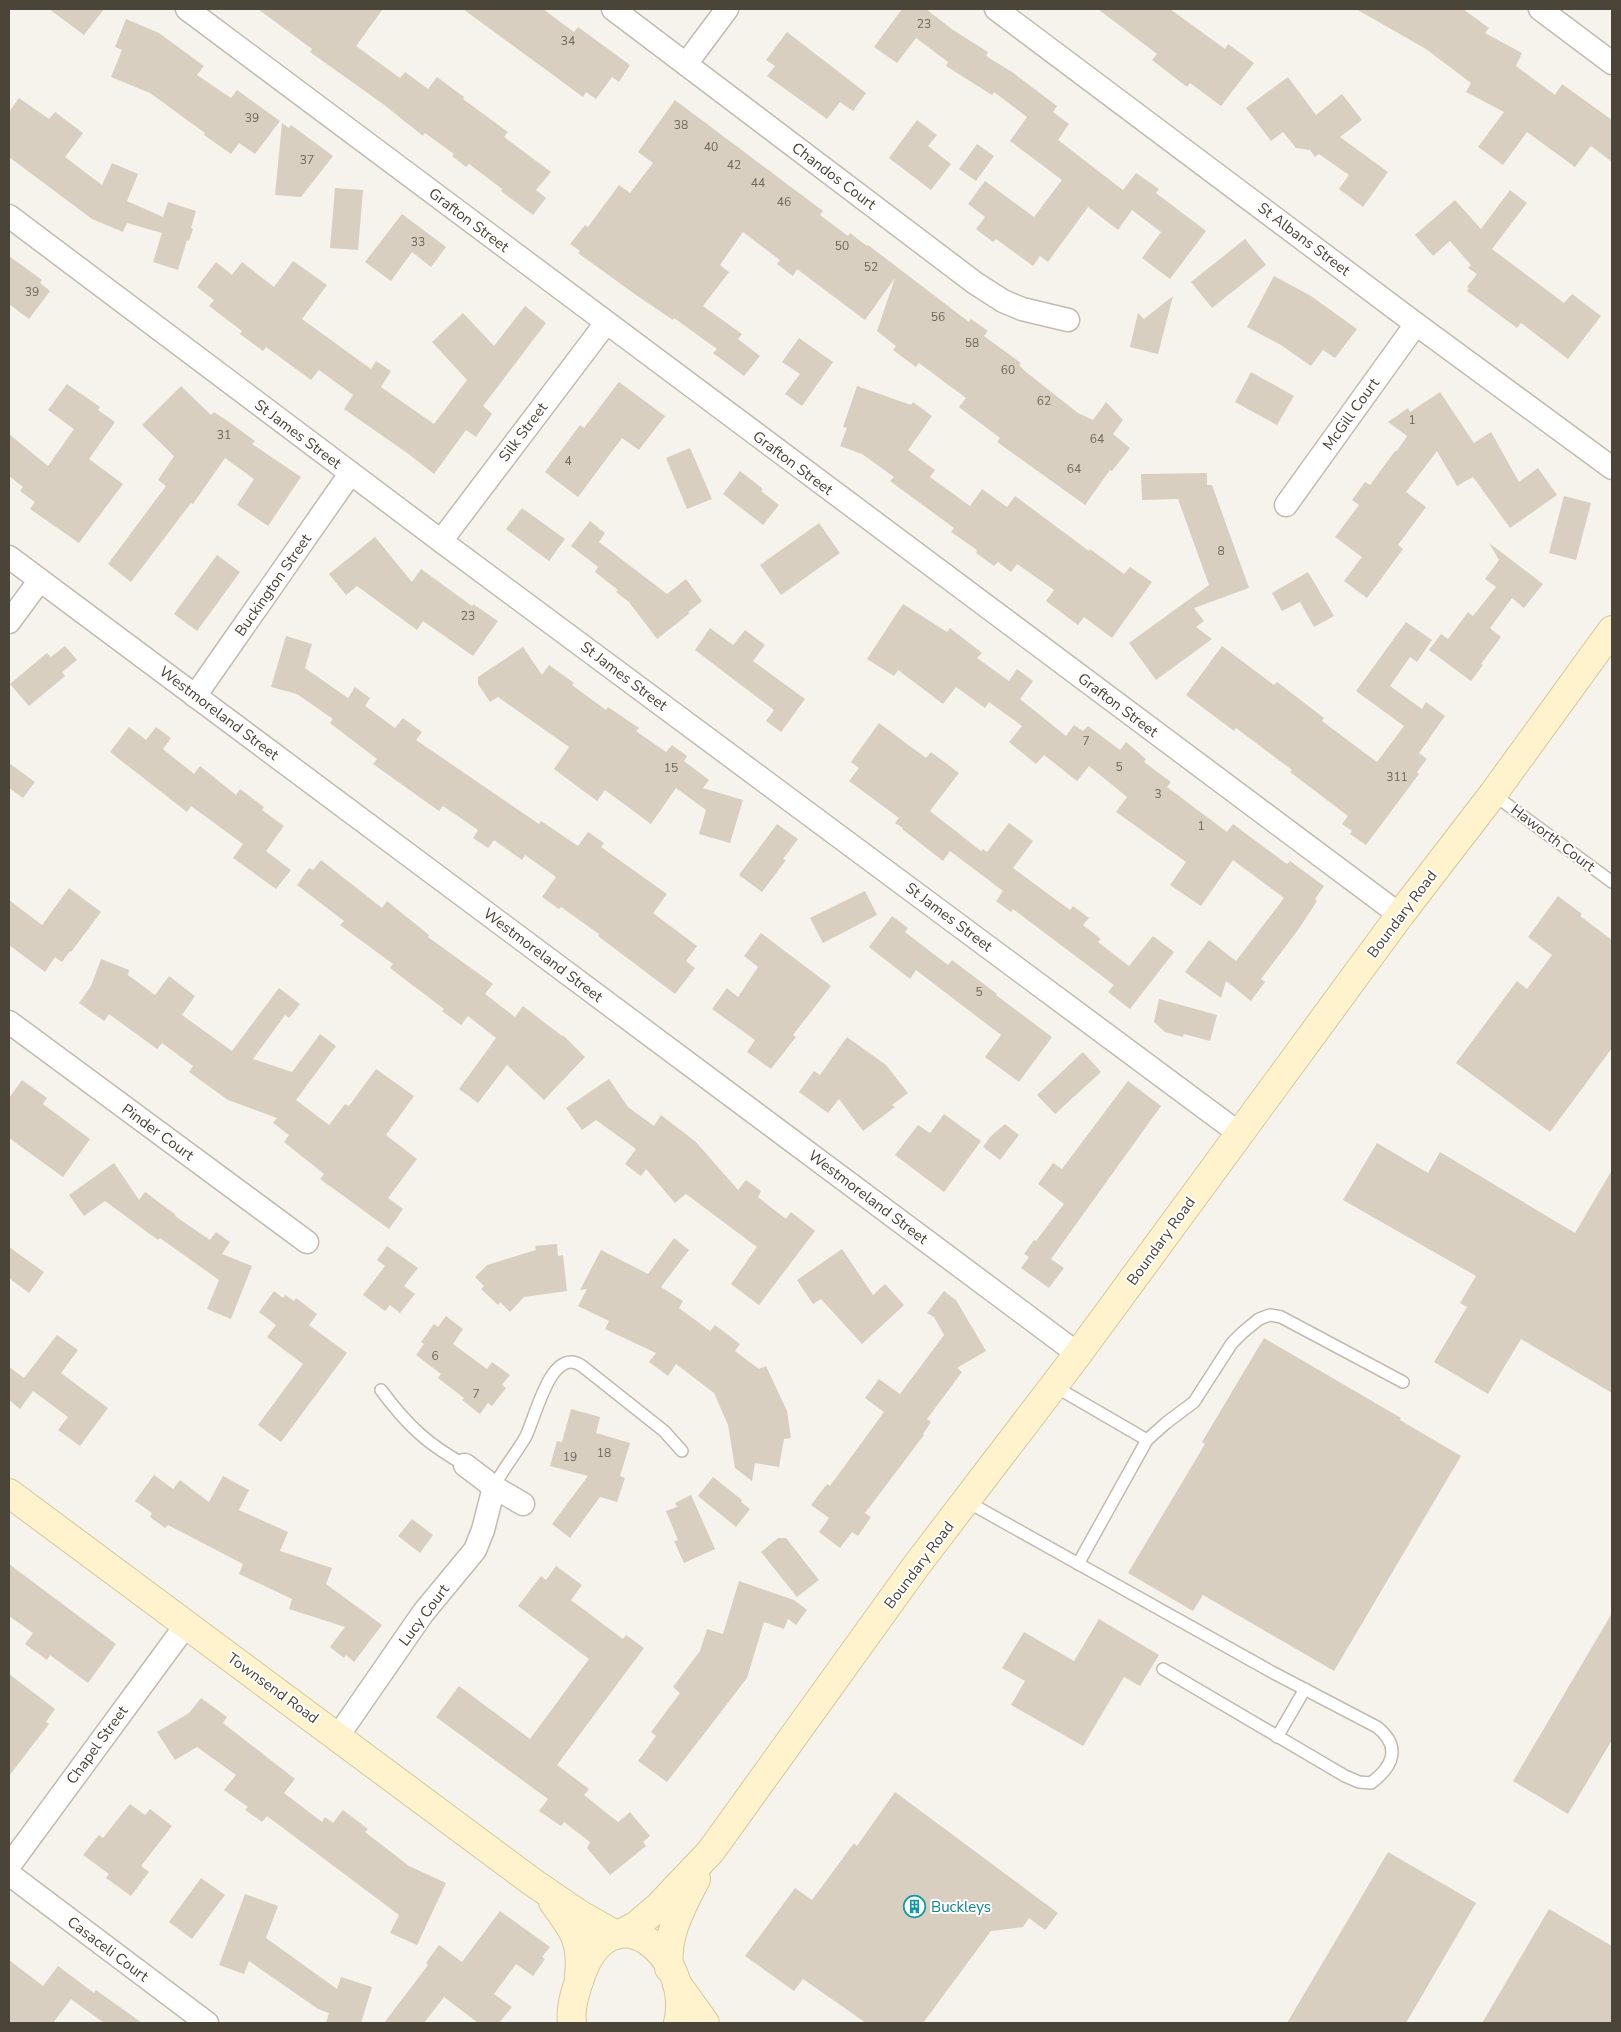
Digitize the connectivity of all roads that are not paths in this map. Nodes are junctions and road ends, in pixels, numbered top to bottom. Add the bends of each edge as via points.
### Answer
1 (187, 9) edge
2 (612, 9) edge
3 (727, 9) edge
4 (996, 9) edge
5 (1540, 9) edge
6 (1612, 63) edge
7 (686, 64) junction
8 (9, 216) edge
9 (1068, 320) dead end
10 (606, 323) junction
11 (1416, 324) junction
12 (1612, 468) edge
13 (350, 474) junction
14 (1286, 505) dead end
15 (441, 542) junction
16 (9, 557) edge
17 (40, 580) junction
18 (9, 622) edge
19 (1612, 630) edge
20 (195, 696) junction
21 (1494, 794) junction
22 (1612, 882) edge
23 (1400, 915) junction
24 (9, 1022) edge
25 (1240, 1134) junction
26 (307, 1242) dead end
27 (1078, 1354) junction
28 (1403, 1382) dead end
29 (1054, 1386) junction
30 (381, 1390) dead end
31 (1147, 1440) junction
32 (682, 1450) dead end
33 (465, 1465) joint
34 (494, 1487) junction
35 (9, 1493) edge
36 (966, 1501) junction
37 (523, 1504) dead end
38 (1078, 1564) junction
39 (186, 1625) junction
40 (1163, 1669) dead end
41 (1304, 1689) junction
42 (338, 1736) junction
43 (1277, 1736) junction
44 (711, 1851) junction
45 (9, 1866) edge
46 (9, 1874) edge
47 (536, 1884) junction
48 (618, 1934) junction
49 (672, 1973) junction
50 (577, 1988) junction
51 (208, 2023) edge
52 (562, 2023) edge
53 (572, 2023) edge
54 (678, 2023) edge
55 (704, 2023) edge

1 - 10 street, Grafton Street
2 - 7 street, Chandos Court
3 - 7 street
4 - 11 street, St Albans Street
5 - 6 street
7 - 9 street, Chandos Court via 975,283 1022,309
8 - 13 street, St James Street
10 - 15 street, Silk Street
10 - 23 street, Grafton Street
11 - 12 street, St Albans Street
11 - 14 street, McGill Court
13 - 15 street, St James Street
13 - 20 street, Buckington Street
15 - 25 street, St James Street
16 - 17 street, Westmoreland Street
17 - 18 street
17 - 20 street, Westmoreland Street
19 - 21 street, Boundary Road
20 - 27 street, Westmoreland Street
21 - 22 lane, Haworth Court
21 - 23 street, Boundary Road
23 - 25 street, Boundary Road
24 - 26 street, Pinder Court
25 - 27 street, Boundary Road
27 - 29 street, Boundary Road
28 - 31 lane via 1281,1317 1270,1316 1259,1319 1232,1343 1194,1402
29 - 31 lane
29 - 36 street, Boundary Road
30 - 33 lane via 411,1428 440,1451
31 - 38 lane
32 - 34 lane, Lucy Court via 582,1366 569,1363 556,1370 548,1380 527,1434
33 - 34 street
34 - 37 street
34 - 42 street, Lucy Court via 474,1550 414,1626
35 - 39 street, Townsend Road
36 - 38 lane
36 - 44 street, Boundary Road
38 - 41 lane
39 - 42 street, Townsend Road
39 - 45 street, Chapel Street
40 - 43 lane
41 - 43 lane
41 - 43 lane via 1387,1735 1393,1747 1392,1758 1381,1776 1371,1783 1359,1782
42 - 47 street, Townsend Road
44 - 48 street, Boundary Road via 654,1911 637,1925
44 - 49 street, Boundary Road via 675,1924 669,1948
46 - 51 street, Casaceli Court
47 - 48 street, Townsend Road via 580,1914
47 - 50 street, Townsend Road via 553,1902 577,1940 581,1955
48 - 49 street, Townsend Road via 632,1934 649,1941 661,1952
48 - 50 street, Boundary Road via 595,1948
49 - 54 street via 680,2001
49 - 55 street, Townsend Road
50 - 52 street
50 - 53 street, Townsend Road via 571,2012

